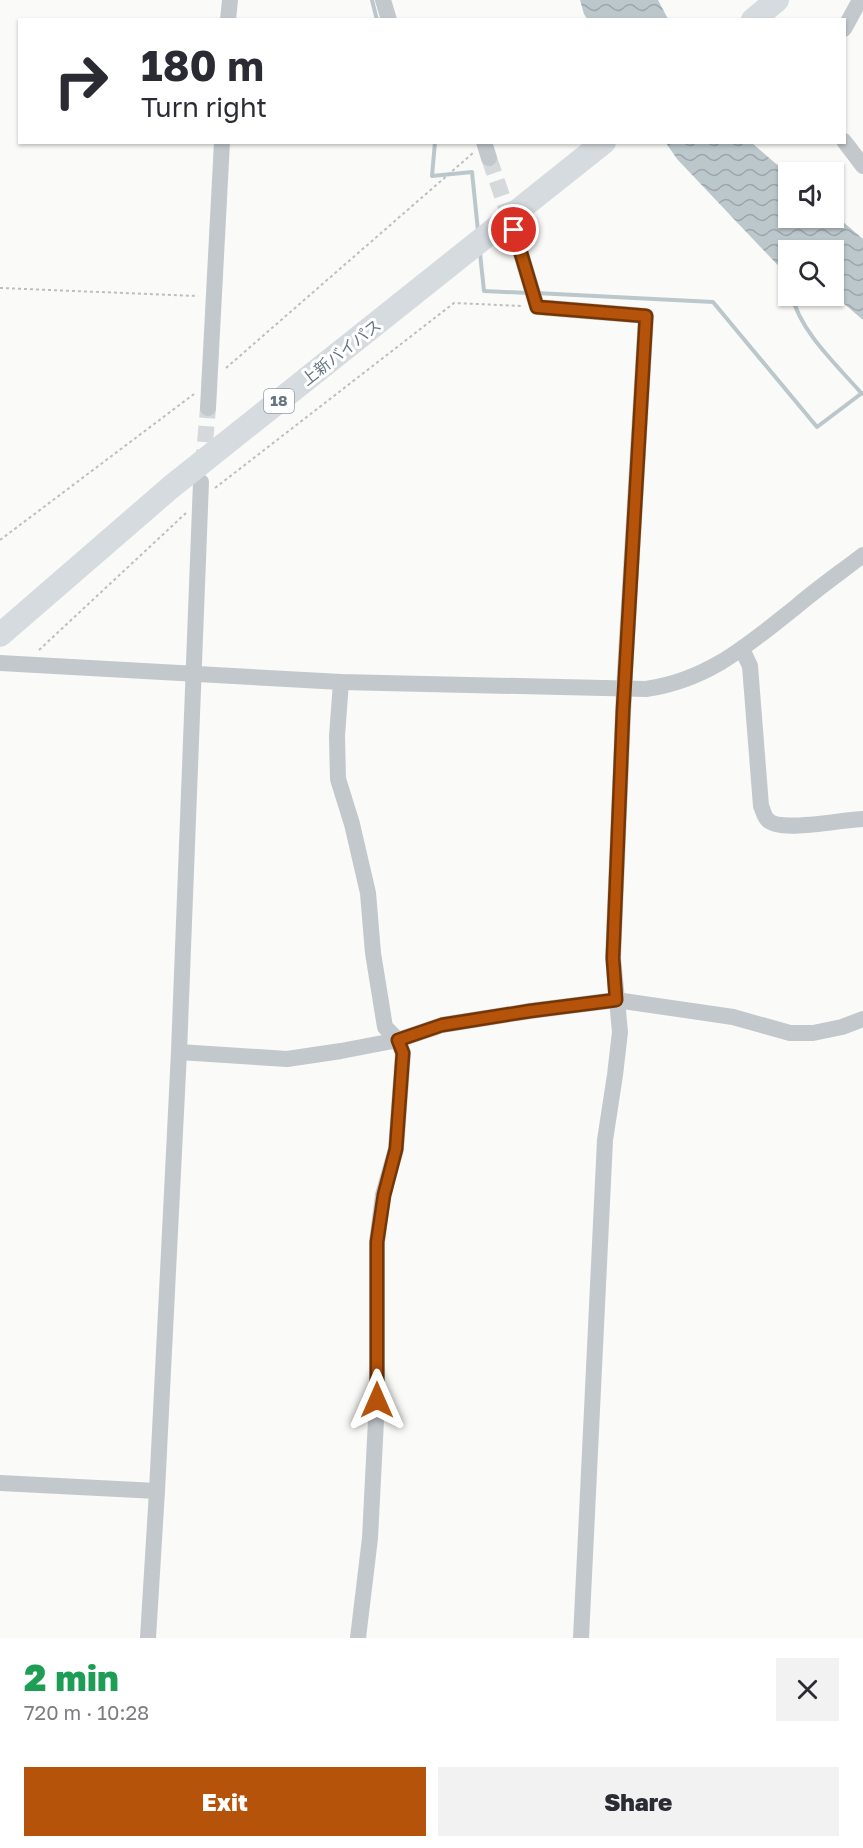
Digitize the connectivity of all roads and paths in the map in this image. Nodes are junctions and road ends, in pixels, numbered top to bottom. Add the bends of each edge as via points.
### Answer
1 (230, 0) edge
2 (383, 0) edge
3 (777, 0) edge
4 (860, 0) edge
5 (228, 18) edge
6 (388, 18) edge
7 (755, 18) edge
8 (846, 25) edge
9 (222, 144) edge
10 (602, 144) edge
11 (846, 144) edge
12 (486, 148) edge
13 (863, 166) edge
14 (514, 230) tunnel mouth
15 (0, 288) edge
16 (213, 296) junction
17 (537, 307) junction
18 (208, 384) junction
19 (208, 408) tunnel mouth
20 (201, 490) junction
21 (0, 540) edge
22 (863, 555) edge
23 (0, 635) edge
24 (742, 649) junction
25 (0, 663) edge
26 (24, 664) junction
27 (195, 675) junction
28 (341, 682) junction
29 (624, 690) junction
30 (863, 819) edge
31 (616, 1000) junction
32 (862, 1025) edge
33 (398, 1040) junction
34 (178, 1052) junction
35 (0, 1483) edge
36 (157, 1491) junction
37 (148, 1638) edge
38 (358, 1638) edge
39 (581, 1638) edge

1 - 5 street
2 - 6 street
3 - 7 highway
4 - 8 street
9 - 16 street
10 - 23 highway, 上新バイパス / 18 via 171,487
11 - 13 street
12 - 18 path
14 - 17 street
15 - 16 path
16 - 18 street
17 - 20 path via 454,303
17 - 29 street via 646,316
18 - 19 street
18 - 21 path
20 - 26 path
20 - 27 street
22 - 24 street
24 - 29 street via 686,680 664,687
24 - 30 street via 750,666 761,806 767,820 791,827
25 - 26 street
26 - 27 street
27 - 28 street
27 - 34 street
28 - 29 street
28 - 33 street via 338,779 368,893 385,1027
29 - 31 street via 613,958
31 - 32 street via 733,1017 790,1033
31 - 33 street via 442,1025
31 - 39 street via 620,1032 605,1140
33 - 34 street via 287,1059
33 - 38 street via 403,1053 396,1149 377,1242 377,1400 370,1538
34 - 36 street
35 - 36 street
36 - 37 street

